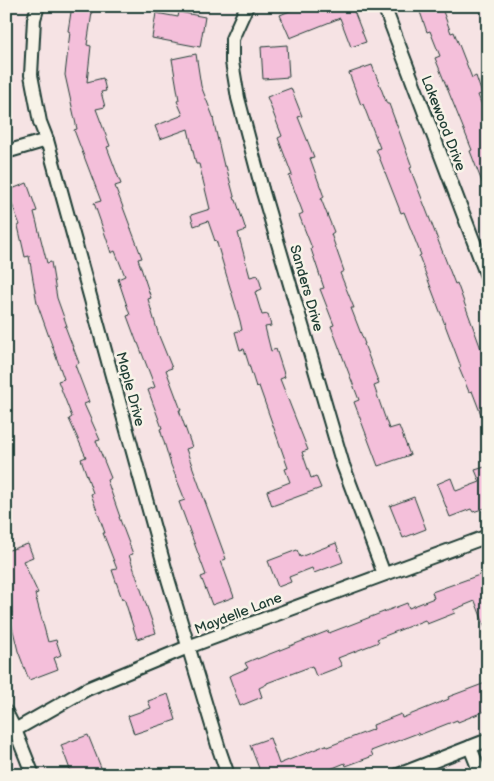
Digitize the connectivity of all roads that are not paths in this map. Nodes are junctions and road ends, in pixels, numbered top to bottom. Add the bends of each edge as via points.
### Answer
1 (38, 6) edge
2 (247, 6) edge
3 (384, 6) edge
4 (47, 140) junction
5 (6, 152) edge
6 (488, 279) edge
7 (488, 536) edge
8 (384, 574) junction
9 (188, 648) junction
10 (6, 712) edge
11 (11, 732) edge
12 (488, 740) edge
13 (470, 747) junction
14 (33, 775) edge
15 (228, 775) edge
16 (398, 775) edge
17 (481, 775) edge

1 - 4 street, Maple Drive via 34,19 32,75 40,122
2 - 8 street, Sanders Drive via 232,39 238,98 343,465
3 - 6 street, Lakewood Drive
4 - 5 street
4 - 9 street, Maple Drive
7 - 8 street, Maydelle Lane
8 - 9 street, Maydelle Lane
9 - 11 street, Maydelle Lane via 87,689
9 - 15 street, Maple Drive
10 - 11 street
11 - 14 street
12 - 13 street
13 - 16 street
13 - 17 street

